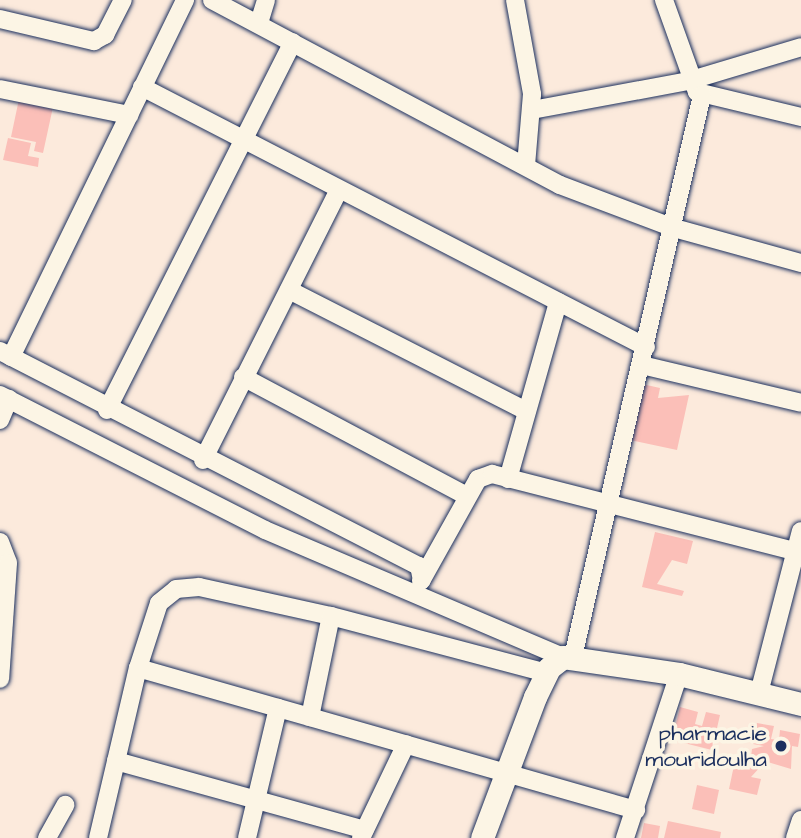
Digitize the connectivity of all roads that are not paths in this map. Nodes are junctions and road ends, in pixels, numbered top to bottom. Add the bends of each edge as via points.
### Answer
1 (122, 0) edge
2 (185, 0) edge
3 (212, 0) edge
4 (266, 0) edge
5 (514, 0) edge
6 (664, 0) edge
7 (0, 19) edge
8 (259, 23) junction
9 (293, 42) junction
10 (801, 47) edge
11 (688, 81) junction
12 (142, 87) junction
13 (0, 89) edge
14 (702, 94) junction
15 (532, 110) junction
16 (129, 115) junction
17 (801, 117) edge
18 (242, 142) junction
19 (526, 166) junction
20 (338, 191) junction
21 (674, 228) junction
22 (801, 263) edge
23 (289, 290) junction
24 (558, 302) junction
25 (646, 347) junction
26 (5, 354) edge
27 (642, 365) junction
28 (243, 377) junction
29 (4, 397) edge
30 (801, 402) edge
31 (523, 409) junction
32 (107, 410) junction
33 (0, 420) edge
34 (203, 460) junction
35 (508, 479) junction
36 (467, 496) junction
37 (607, 507) junction
38 (801, 531) edge
39 (0, 542) edge
40 (799, 553) edge
41 (418, 586) junction
42 (331, 616) junction
43 (2, 641) edge
44 (561, 662) junction
45 (138, 667) junction
46 (679, 674) junction
47 (0, 679) edge
48 (759, 693) junction
49 (801, 704) edge
50 (278, 708) junction
51 (310, 717) junction
52 (406, 744) junction
53 (116, 761) junction
54 (508, 776) junction
55 (255, 800) junction
56 (65, 805) dead end
57 (636, 810) junction
58 (801, 820) edge
59 (363, 834) edge
60 (47, 838) edge
61 (97, 838) edge
62 (247, 838) edge
63 (482, 838) edge
64 (625, 838) edge
65 (795, 838) edge

1 - 7 street via 105,35 94,41
2 - 12 street
3 - 8 street
4 - 8 street
5 - 15 street
6 - 11 street
8 - 9 street
9 - 18 street
9 - 19 street
10 - 11 street
11 - 14 street
11 - 15 street
12 - 16 street
12 - 18 street
13 - 16 street
14 - 17 street
14 - 21 street
15 - 19 street
16 - 26 street
18 - 20 street
18 - 32 street
19 - 21 street
20 - 23 street
20 - 24 street
21 - 22 street
21 - 25 street
23 - 28 street
23 - 31 street
24 - 25 street
24 - 31 street
25 - 27 street
26 - 32 street
27 - 30 street
27 - 37 street
28 - 34 street
28 - 36 street
29 - 33 street
29 - 41 street via 265,530
31 - 35 street
32 - 34 street
34 - 41 street via 419,566
35 - 36 street via 484,475
35 - 37 street
36 - 41 street
37 - 40 street
37 - 44 street
38 - 40 street
39 - 43 street via 8,564
40 - 48 street
41 - 44 street
42 - 44 street
42 - 45 street via 199,587 176,589 159,603
42 - 51 street
43 - 47 street
44 - 46 street
44 - 54 street
45 - 50 street
45 - 53 street
46 - 48 street
46 - 57 street
48 - 49 street
50 - 51 street
50 - 55 street
51 - 52 street
52 - 54 street
52 - 59 street
53 - 55 street
53 - 61 street
54 - 57 street
54 - 63 street
55 - 59 street
55 - 62 street
56 - 60 street
57 - 64 street
58 - 65 street

